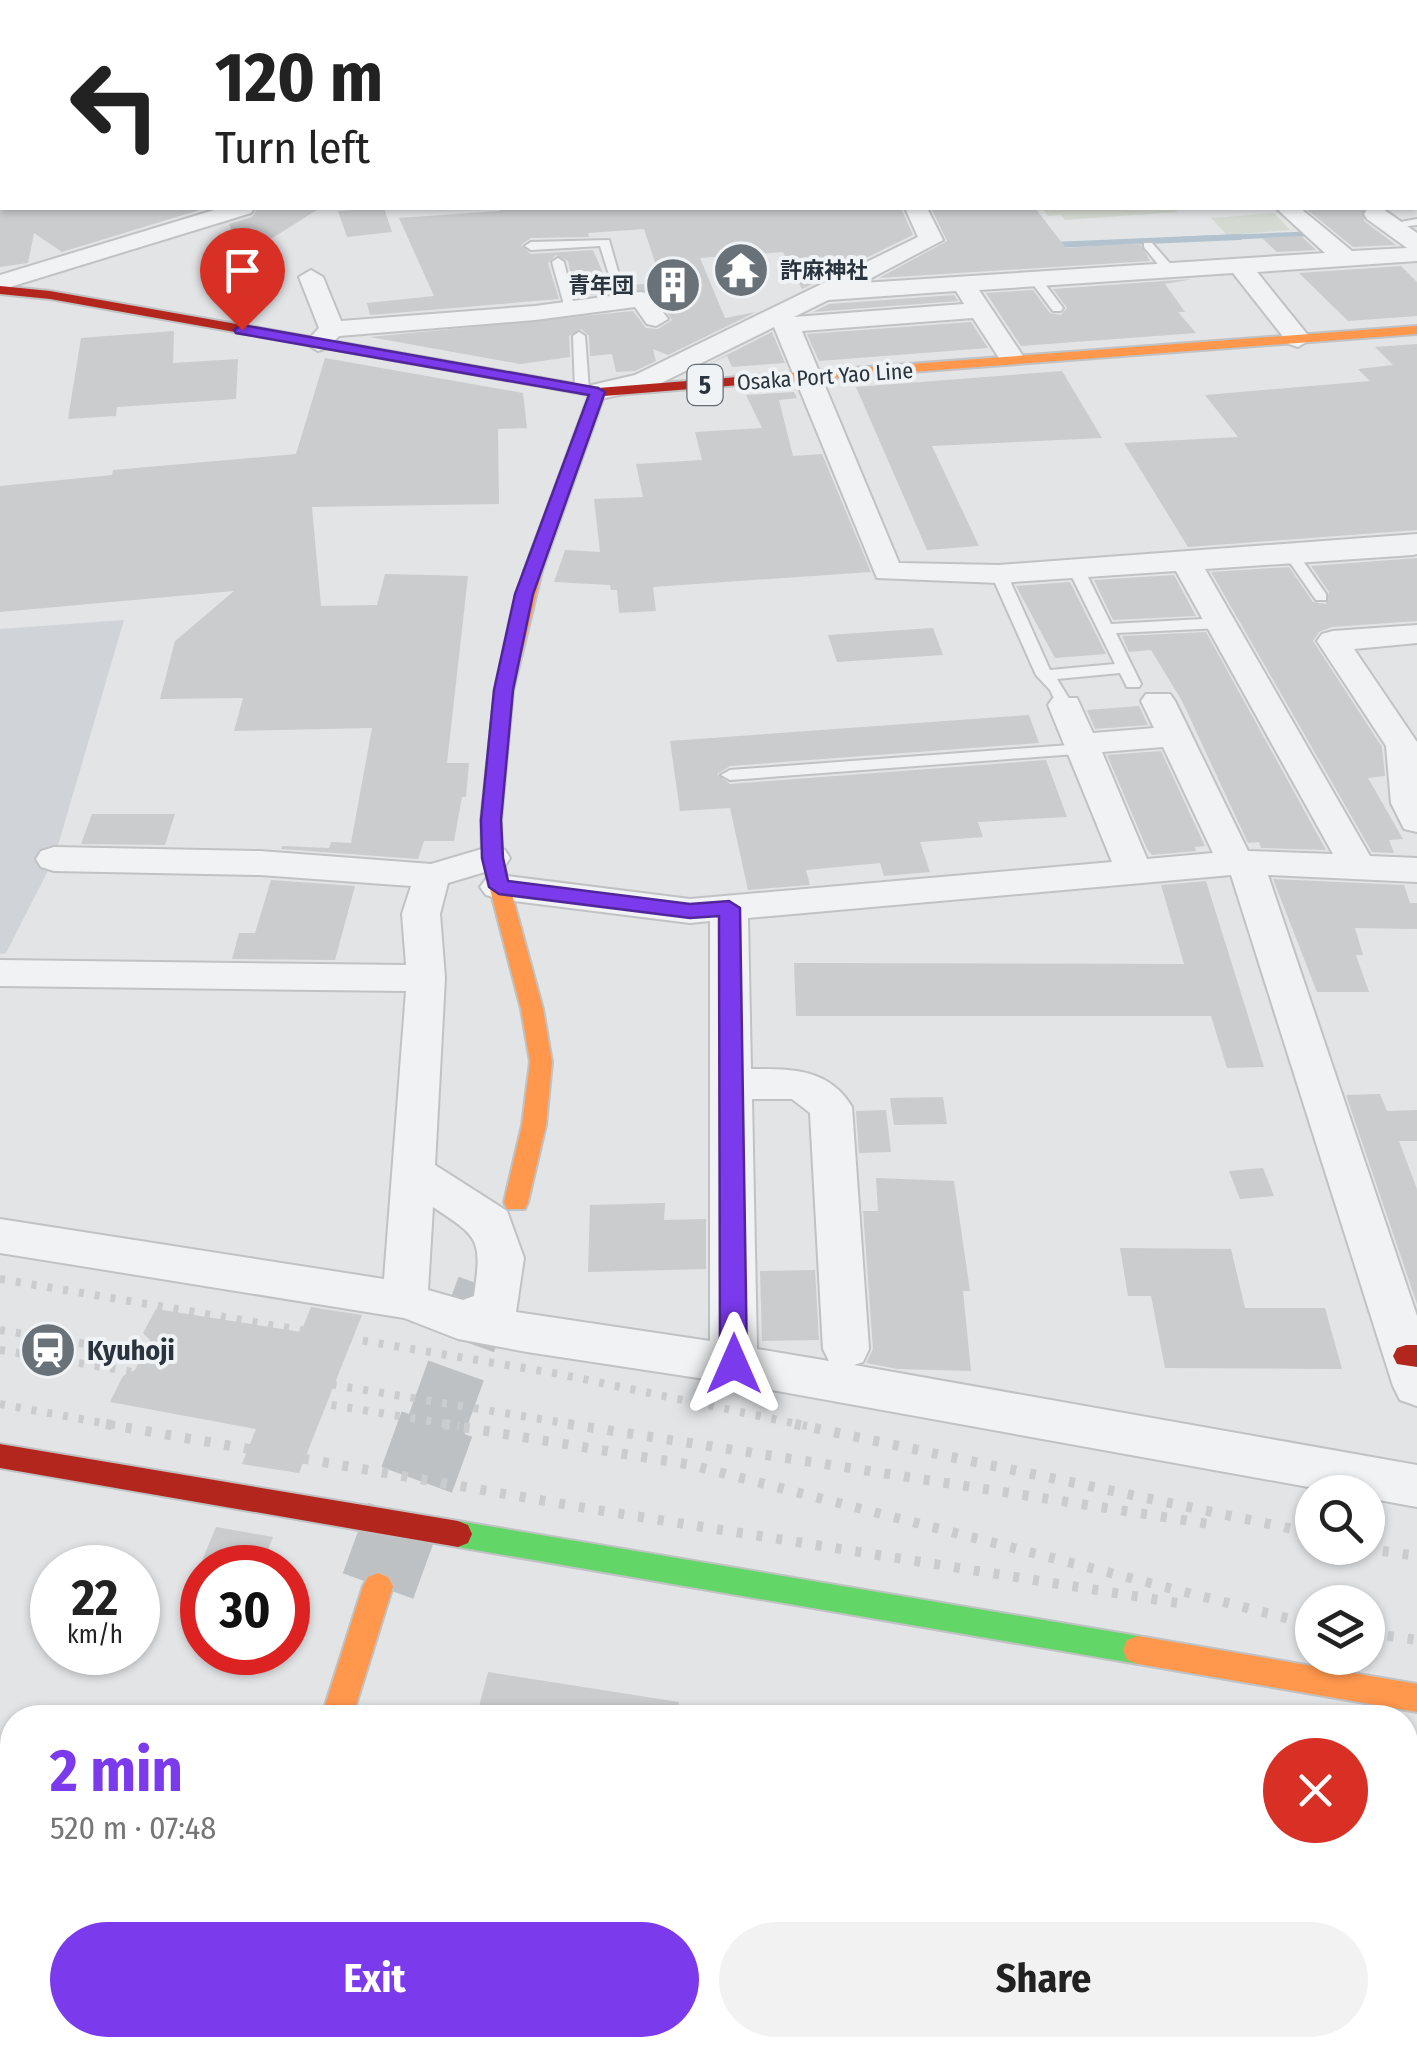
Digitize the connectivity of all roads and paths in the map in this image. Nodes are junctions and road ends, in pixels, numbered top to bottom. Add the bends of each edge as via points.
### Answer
1 (237, 210) edge
2 (917, 210) edge
3 (1289, 210) edge
4 (1383, 220) joint
5 (1417, 222) edge
6 (925, 243) junction
7 (1148, 245) dead end
8 (531, 246) dead end
9 (1410, 251) edge
10 (1348, 260) junction
11 (558, 262) dead end
12 (1240, 266) junction
13 (1169, 270) junction
14 (1417, 273) edge
15 (311, 277) dead end
16 (1035, 279) junction
17 (964, 283) junction
18 (0, 286) edge
19 (821, 292) junction
20 (623, 300) junction
21 (572, 308) junction
22 (1056, 308) dead end
23 (979, 310) junction
24 (656, 319) dead end
25 (781, 320) junction
26 (1417, 330) edge
27 (325, 336) junction
28 (579, 336) dead end
29 (1298, 339) junction
30 (1010, 356) dead end
31 (809, 377) junction
32 (590, 391) junction
33 (1416, 547) edge
34 (1292, 554) junction
35 (1186, 561) junction
36 (1076, 569) junction
37 (999, 574) junction
38 (1321, 597) dead end
39 (1220, 623) junction
40 (1105, 629) junction
41 (1417, 634) edge
42 (1044, 674) junction
43 (1138, 685) junction
44 (1065, 705) joint
45 (1174, 736) junction
46 (1410, 745) edge
47 (1082, 746) junction
48 (730, 775) dead end
49 (1417, 821) edge
50 (54, 859) dead end
51 (1240, 863) junction
52 (1358, 867) junction
53 (1417, 870) edge
54 (1134, 872) junction
55 (496, 873) junction
56 (432, 876) junction
57 (729, 908) junction
58 (426, 978) junction
59 (5, 982) edge
60 (731, 1084) junction
61 (413, 1172) junction
62 (516, 1202) dead end
63 (0, 1236) edge
64 (405, 1300) junction
65 (458, 1320) junction
66 (846, 1349) dead end
67 (734, 1364) junction
68 (1413, 1366) edge
69 (0, 1456) edge
70 (1417, 1486) edge
71 (378, 1586) tunnel mouth
72 (1417, 1698) edge
73 (340, 1705) edge

1 - 18 street
2 - 6 street via 931,240
3 - 10 street
4 - 5 lane
4 - 9 street
6 - 17 street via 938,247
6 - 19 street
7 - 13 lane
8 - 20 lane via 605,242
9 - 10 street
9 - 14 street
10 - 12 street
11 - 21 lane
12 - 13 street
12 - 29 street
13 - 16 street
15 - 27 street
16 - 17 street
16 - 22 lane
17 - 19 street
17 - 23 street
18 - 27 main road, Osaka Port Yao Line / 5
19 - 25 street
20 - 21 street
20 - 24 street via 641,298
21 - 27 street
23 - 25 street
23 - 30 street
25 - 31 street
25 - 32 street via 644,381
26 - 29 main road, Osaka Port Yao Line / 5
27 - 32 main road, Osaka Port Yao Line / 5
28 - 32 lane
29 - 31 main road, Osaka Port Yao Line / 5
31 - 32 main road, Osaka Port Yao Line / 5
31 - 37 street via 888,572
32 - 55 main road via 524,594 504,690 491,820
33 - 34 street
34 - 35 street
34 - 38 lane
35 - 36 street
35 - 39 street
36 - 37 street
36 - 40 lane
37 - 42 lane
39 - 40 lane
39 - 52 street
40 - 43 lane
41 - 46 street via 1333,641
42 - 43 lane
42 - 44 lane
43 - 45 street
44 - 47 street
45 - 47 street
45 - 51 street
46 - 49 street via 1410,803
47 - 48 lane
47 - 54 street
50 - 56 street via 260,863
51 - 52 street
51 - 54 street
51 - 68 street
52 - 53 street
54 - 57 street
55 - 56 street
55 - 57 street via 690,911
55 - 62 main road via 540,1062
56 - 58 street via 422,914
57 - 60 street
58 - 59 street
58 - 61 street
60 - 66 street via 801,1084 831,1107
60 - 67 street
61 - 64 street
61 - 65 street via 491,1223 502,1258 494,1308
63 - 64 street
64 - 65 street
65 - 67 street
67 - 70 street
69 - 72 main road
71 - 73 main road

